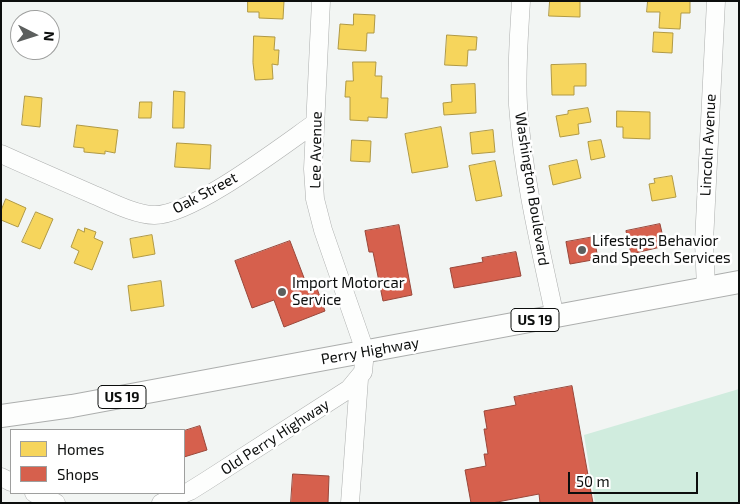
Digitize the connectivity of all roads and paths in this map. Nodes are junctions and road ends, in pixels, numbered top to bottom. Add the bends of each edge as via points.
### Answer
1 (321, 1) edge
2 (520, 1) edge
3 (716, 1) edge
4 (316, 123) junction
5 (1, 154) edge
6 (739, 282) edge
7 (706, 288) junction
8 (555, 316) junction
9 (365, 352) junction
10 (359, 379) junction
11 (1, 416) edge
12 (36, 494) edge
13 (190, 497) edge
14 (54, 502) edge
15 (161, 503) edge
16 (350, 503) edge

1 - 4 street, Lee Avenue
2 - 8 street, Washington Boulevard via 517,72 522,144
3 - 7 street, Lincoln Avenue via 704,242
4 - 5 street, Oak Street via 206,196 166,214 153,215 114,204
4 - 9 street, Lee Avenue via 314,184 318,214
6 - 7 main road, Perry Highway / US 19
7 - 8 main road, Perry Highway / US 19
8 - 9 main road, Perry Highway / US 19
9 - 10 street via 365,367
9 - 11 main road, Perry Highway / US 19
10 - 13 street, Old Perry Highway
10 - 16 street
12 - 14 street
13 - 15 street, Old Perry Highway

